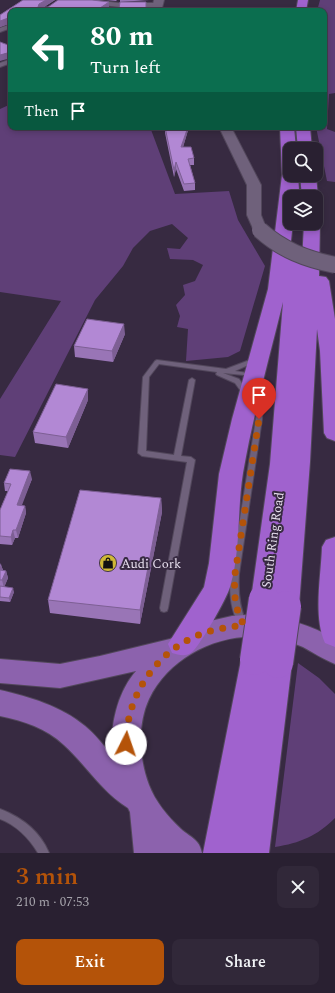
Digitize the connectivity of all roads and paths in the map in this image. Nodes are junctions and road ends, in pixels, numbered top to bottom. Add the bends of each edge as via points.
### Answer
1 (77, 0) edge
2 (119, 5) junction
3 (158, 5) edge
4 (116, 8) edge
5 (226, 130) edge
6 (287, 130) edge
7 (303, 130) edge
8 (288, 142) edge
9 (304, 142) edge
10 (289, 182) edge
11 (293, 230) edge
12 (312, 230) edge
13 (313, 230) edge
14 (335, 265) edge
15 (257, 366) junction
16 (197, 368) junction
17 (223, 371) junction
18 (192, 380) dead end
19 (248, 400) junction
20 (335, 433) edge
21 (177, 458) junction
22 (335, 547) edge
23 (274, 603) junction
24 (164, 608) dead end
25 (244, 625) junction
26 (335, 635) edge
27 (178, 646) junction
28 (335, 652) edge
29 (0, 671) edge
30 (8, 707) edge
31 (142, 804) junction
32 (0, 814) edge
33 (238, 846) edge
34 (44, 853) edge
35 (150, 853) edge
36 (186, 853) edge

1 - 2 street
2 - 3 street
2 - 4 street
5 - 14 street, bridge via 254,185 254,215 260,230 272,242 288,251
6 - 8 highway
7 - 9 highway
10 - 15 highway via 277,289
11 - 23 highway, South Ring Road via 292,316
12 - 23 highway, South Ring Road via 302,430
13 - 20 highway via 330,351
15 - 17 lane
15 - 17 lane via 250,364
15 - 19 highway
15 - 25 lane via 261,391 259,419 234,599 238,615
16 - 17 lane
16 - 19 lane via 237,381
16 - 21 lane via 157,362 146,377 142,453
18 - 21 lane
19 - 27 highway via 231,474 217,588 198,622
21 - 24 lane via 191,460
22 - 26 highway via 332,613
23 - 33 highway, South Ring Road, bridge
25 - 27 main road via 201,634
25 - 28 main road via 293,631
27 - 29 main road via 100,668 60,676
27 - 31 main road via 153,668 137,692 130,712 126,733 126,755 130,777
30 - 31 main road via 46,717 68,730
31 - 35 main road
31 - 36 main road via 159,830
32 - 34 lane via 15,821 27,831

